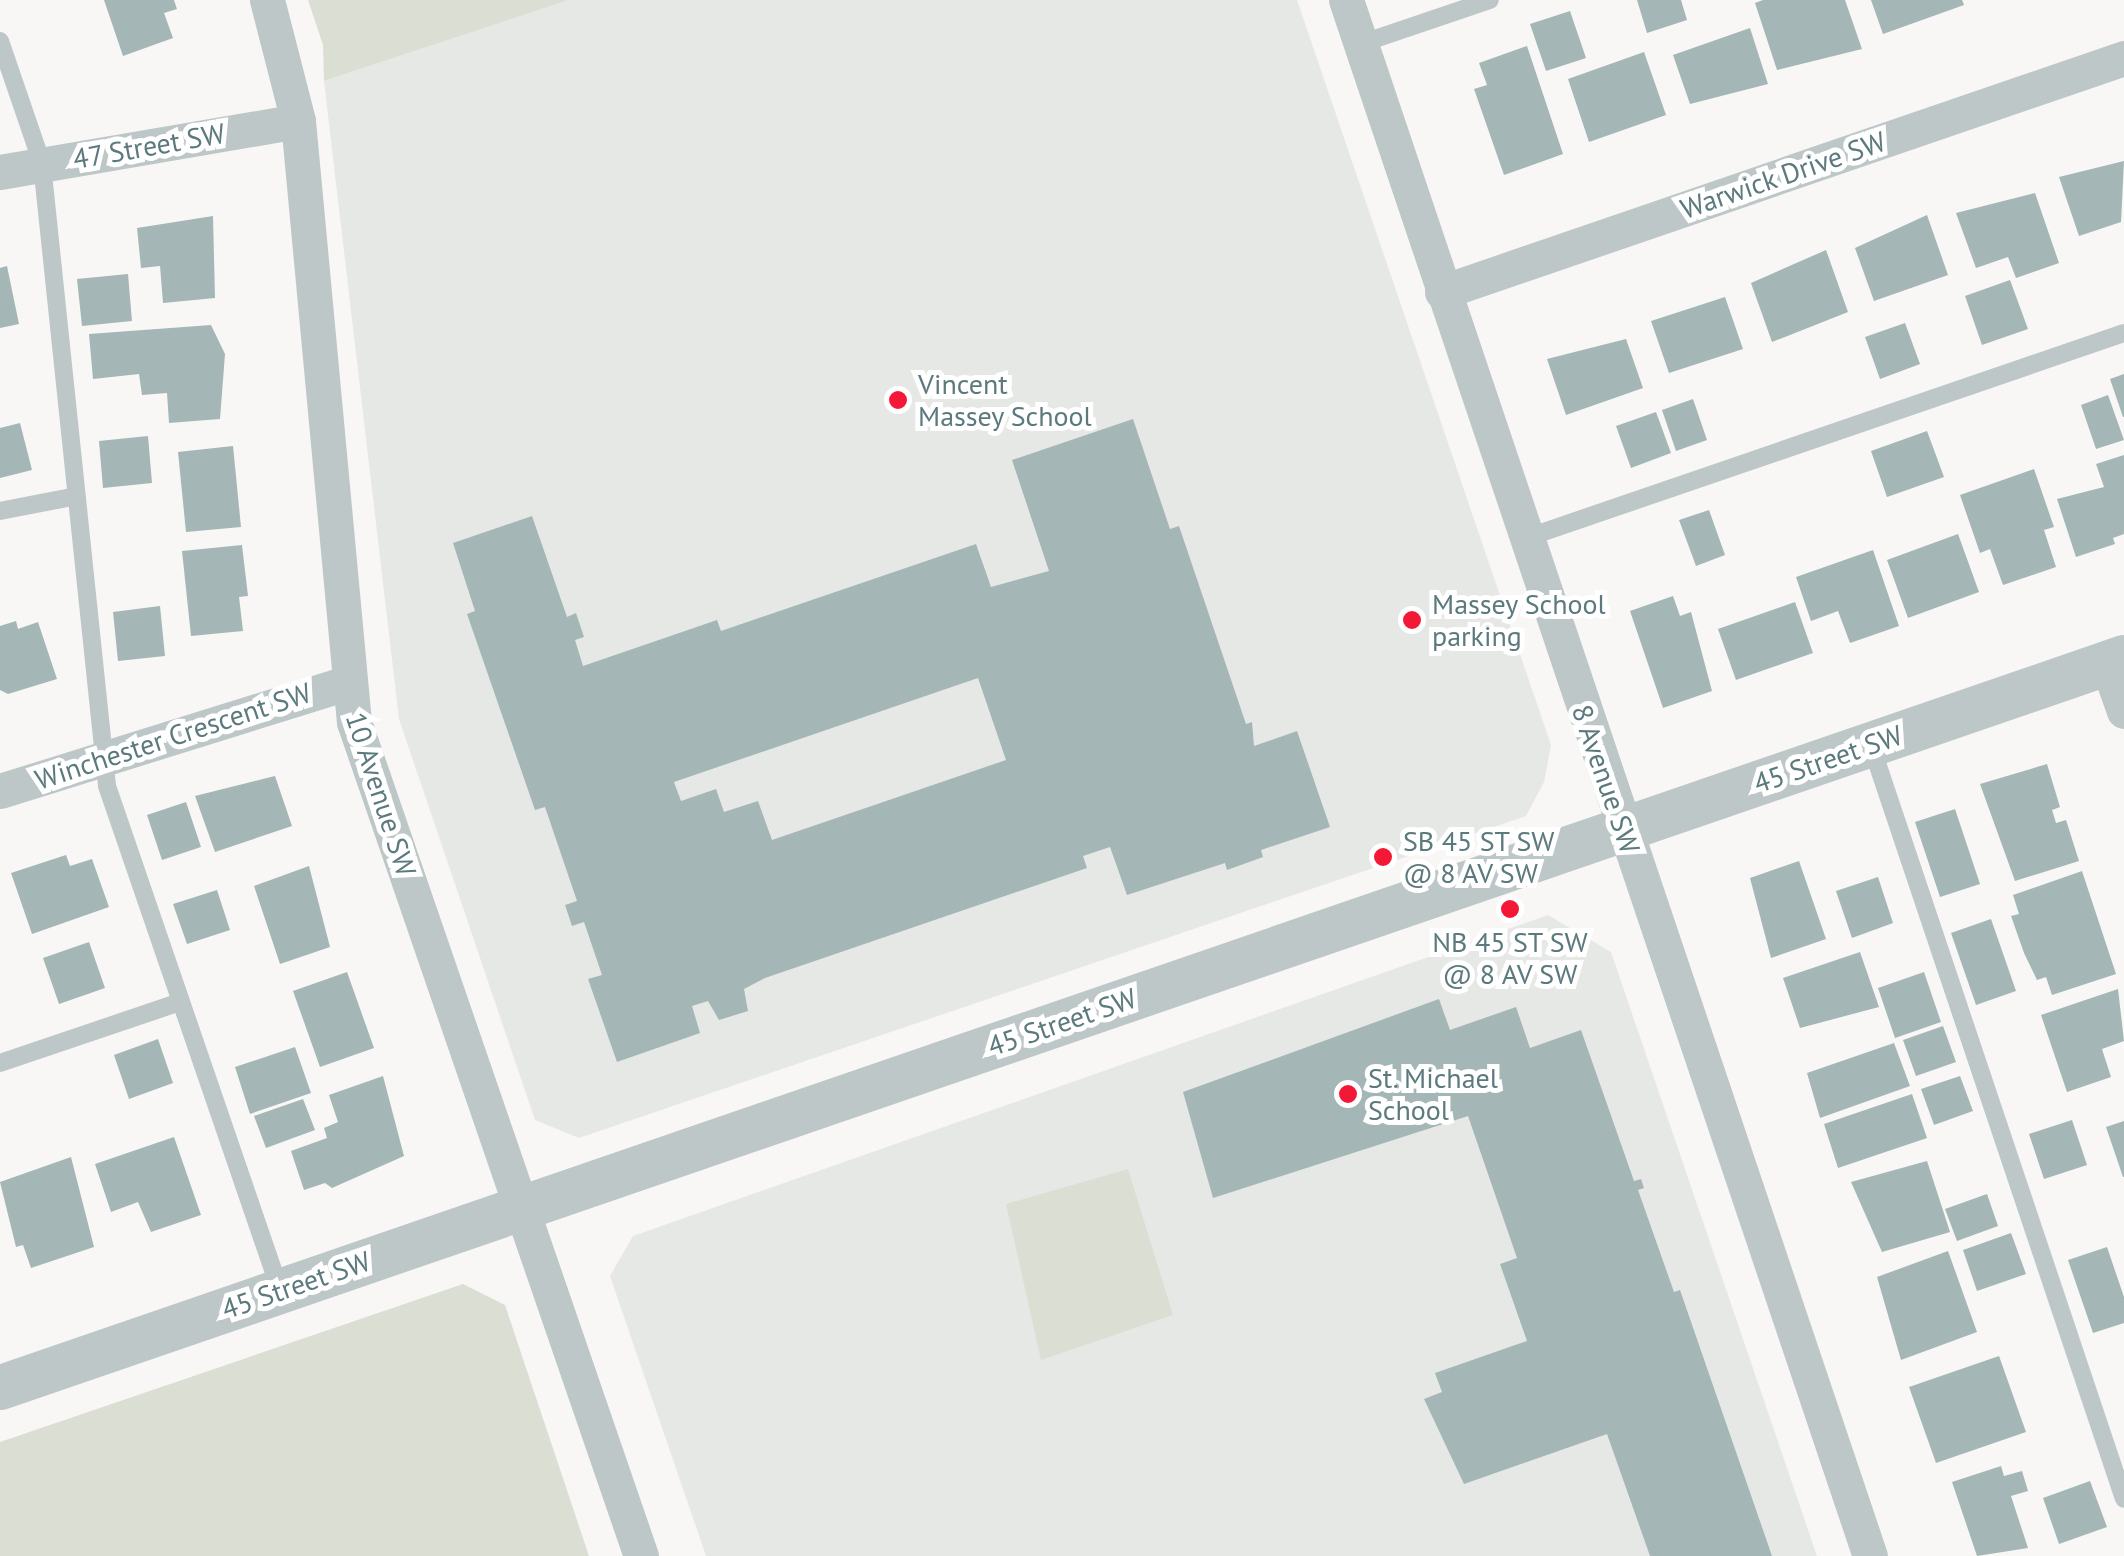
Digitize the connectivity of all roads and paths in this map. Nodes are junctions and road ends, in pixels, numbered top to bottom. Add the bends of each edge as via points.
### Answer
1 (267, 0) edge
2 (1346, 0) edge
3 (1490, 0) edge
4 (0, 42) edge
5 (1360, 44) junction
6 (2124, 58) edge
7 (298, 121) junction
8 (42, 164) junction
9 (0, 172) edge
10 (1442, 292) junction
11 (2124, 332) edge
12 (78, 496) junction
13 (0, 511) edge
14 (1526, 538) junction
15 (2116, 660) edge
16 (347, 683) junction
17 (2124, 710) edge
18 (1871, 744) junction
19 (106, 755) junction
20 (0, 791) edge
21 (1623, 830) junction
22 (180, 1002) junction
23 (0, 1064) edge
24 (522, 1208) junction
25 (280, 1290) junction
26 (0, 1387) edge
27 (2124, 1498) edge
28 (641, 1556) edge
29 (1870, 1556) edge

1 - 7 street, 10 Avenue SW
2 - 5 street, 8 Avenue SW
3 - 5 lane
4 - 8 lane
5 - 10 street, 8 Avenue SW
6 - 10 street, Warwick Drive SW
7 - 8 street, 47 Street SW
7 - 16 street, 10 Avenue SW
8 - 9 street, 47 Street SW
8 - 12 lane
10 - 14 street, 8 Avenue SW
11 - 14 lane
12 - 13 lane
12 - 19 lane
14 - 21 street, 8 Avenue SW
15 - 17 street
15 - 18 street, 45 Street SW
16 - 19 street, Winchester Crescent SW
16 - 24 street, 10 Avenue SW via 354,722
18 - 21 street, 45 Street SW
18 - 27 lane
19 - 20 street, Winchester Crescent SW
19 - 22 lane via 108,786
21 - 24 street, 45 Street SW
21 - 29 street, 8 Avenue SW
22 - 23 lane
22 - 25 lane
24 - 25 street, 45 Street SW
24 - 28 street, 10 Avenue SW
25 - 26 street, 45 Street SW

